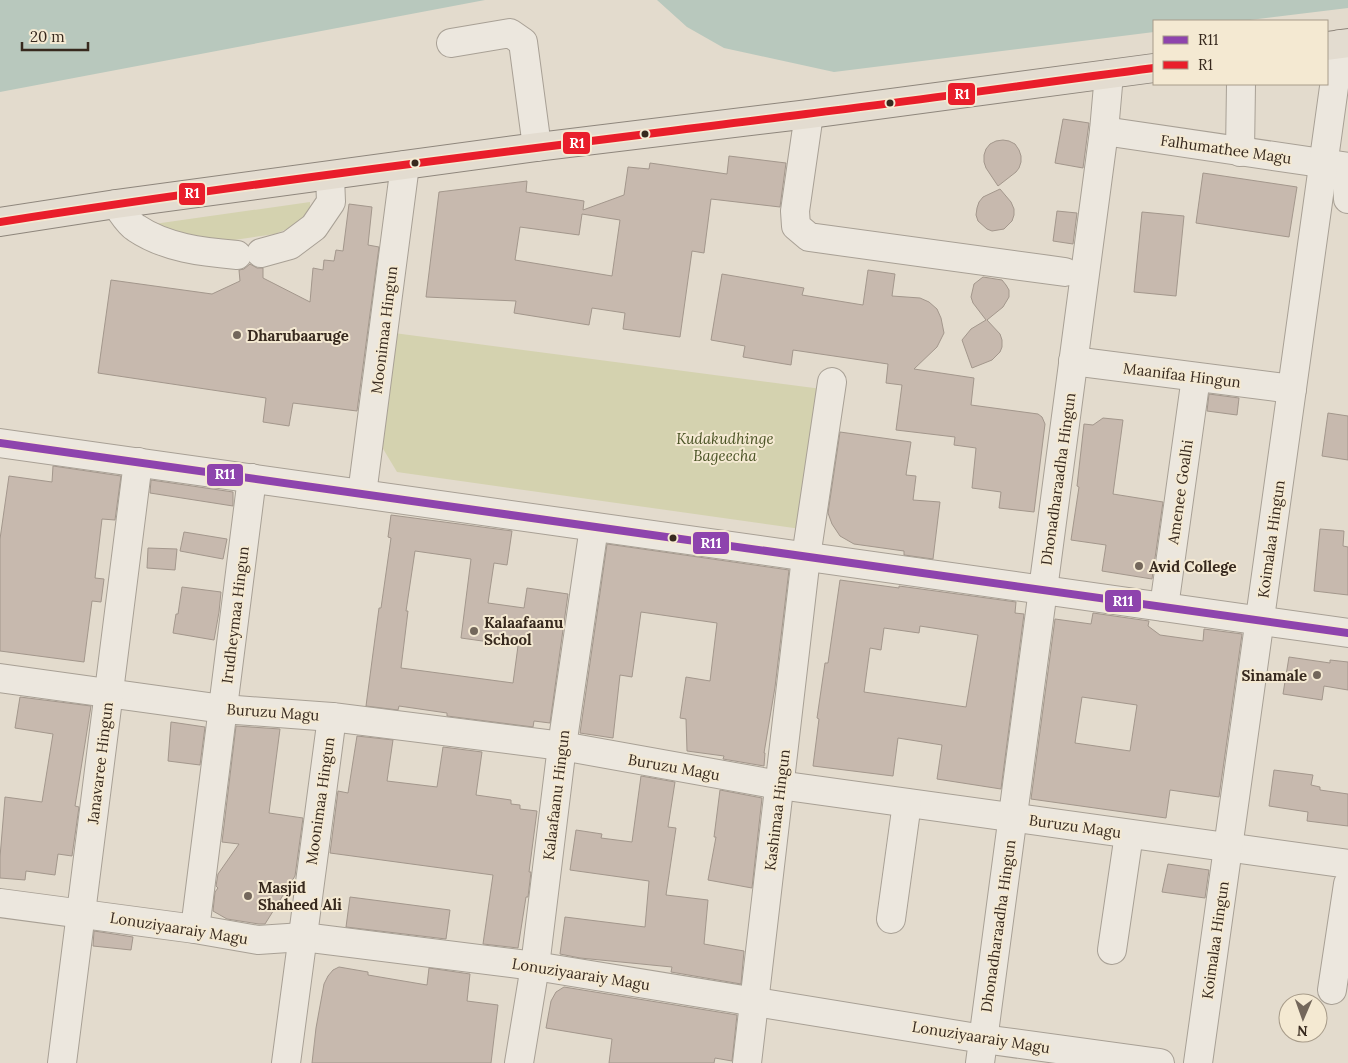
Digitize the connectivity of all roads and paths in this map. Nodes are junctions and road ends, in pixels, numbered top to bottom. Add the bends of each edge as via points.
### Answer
1 (451, 43) dead end
2 (1338, 44) edge
3 (1153, 68) edge
4 (1109, 74) junction
5 (1241, 85) edge
6 (809, 114) junction
7 (1104, 131) junction
8 (537, 147) junction
9 (1240, 152) junction
10 (406, 165) junction
11 (1339, 166) edge
12 (330, 176) junction
13 (1348, 199) edge
14 (116, 204) junction
15 (0, 222) edge
16 (1065, 272) dead end
17 (1073, 361) junction
18 (1196, 377) junction
19 (832, 382) dead end
20 (1292, 389) junction
21 (0, 443) edge
22 (138, 462) junction
23 (252, 478) junction
24 (362, 494) junction
25 (594, 527) junction
26 (806, 557) junction
27 (1043, 590) junction
28 (1164, 607) junction
29 (1260, 621) junction
30 (1348, 633) edge
31 (0, 678) edge
32 (109, 693) junction
33 (223, 709) junction
34 (332, 716) junction
35 (562, 746) junction
36 (779, 786) junction
37 (907, 803) junction
38 (1012, 818) junction
39 (1129, 834) junction
40 (1228, 848) junction
41 (1348, 864) edge
42 (1348, 884) edge
43 (0, 902) edge
44 (81, 914) junction
45 (891, 919) dead end
46 (195, 930) junction
47 (302, 936) junction
48 (1112, 950) dead end
49 (535, 966) junction
50 (1332, 990) dead end
51 (754, 1001) junction
52 (981, 1051) edge
53 (62, 1063) edge
54 (286, 1063) edge
55 (519, 1063) edge
56 (747, 1063) edge
57 (1160, 1063) edge
58 (1198, 1063) edge

1 - 8 street via 510,33 523,42
2 - 11 street, Koimalaa Hingun
3 - 4 main road
4 - 6 main road
4 - 7 street, Dhonadharaadha Hingun
5 - 9 street
6 - 8 main road
6 - 16 street via 795,211 796,226 809,237
7 - 9 street, Falhumathee Magu
7 - 17 street, Dhonadharaadha Hingun
8 - 10 main road
9 - 11 street, Falhumathee Magu
10 - 12 main road
10 - 24 street, Moonimaa Hingun
11 - 13 street
11 - 20 street, Koimalaa Hingun
12 - 14 main road
12 - 14 street via 331,202 314,227 290,245 249,254 204,252 167,244 135,227
14 - 15 main road
17 - 18 street, Maanifaa Hingun
17 - 27 street, Dhonadharaadha Hingun
18 - 20 street, Maanifaa Hingun
18 - 28 street, Amenee Goalhi
19 - 26 street, Kashimaa Hingun
20 - 29 street, Koimalaa Hingun
21 - 22 street
22 - 23 street
22 - 32 street, Janavaree Hingun
23 - 24 street
23 - 33 street, Irudheymaa Hingun
24 - 25 street
25 - 26 street
25 - 35 street, Kalaafaanu Hingun
26 - 27 street
26 - 36 street, Kashimaa Hingun
27 - 28 street
27 - 38 street, Dhonadharaadha Hingun
28 - 29 street
29 - 30 street
29 - 40 street, Koimalaa Hingun
31 - 32 street, Buruzu Magu
32 - 33 street, Buruzu Magu
32 - 44 street, Janavaree Hingun
33 - 34 street, Buruzu Magu
33 - 46 street, Irudheymaa Hingun
34 - 35 street, Buruzu Magu
34 - 47 street, Moonimaa Hingun
35 - 36 street, Buruzu Magu
35 - 49 street, Kalaafaanu Hingun
36 - 37 street, Buruzu Magu
36 - 51 street, Kashimaa Hingun
37 - 38 street, Buruzu Magu
37 - 45 street
38 - 39 street, Buruzu Magu
38 - 52 street, Dhonadharaadha Hingun
39 - 40 street, Buruzu Magu
39 - 48 street
40 - 41 street, Buruzu Magu
40 - 58 street, Koimalaa Hingun
42 - 50 street
43 - 44 street, Lonuziyaaraiy Magu
44 - 46 street, Lonuziyaaraiy Magu
44 - 53 street, Janavaree Hingun
46 - 47 street, Lonuziyaaraiy Magu via 258,940
47 - 49 street, Lonuziyaaraiy Magu
47 - 54 street, Moonimaa Hingun
49 - 51 street, Lonuziyaaraiy Magu
49 - 55 street, Kalaafaanu Hingun
51 - 52 street, Lonuziyaaraiy Magu
51 - 56 street, Kashimaa Hingun
52 - 57 street, Lonuziyaaraiy Magu

